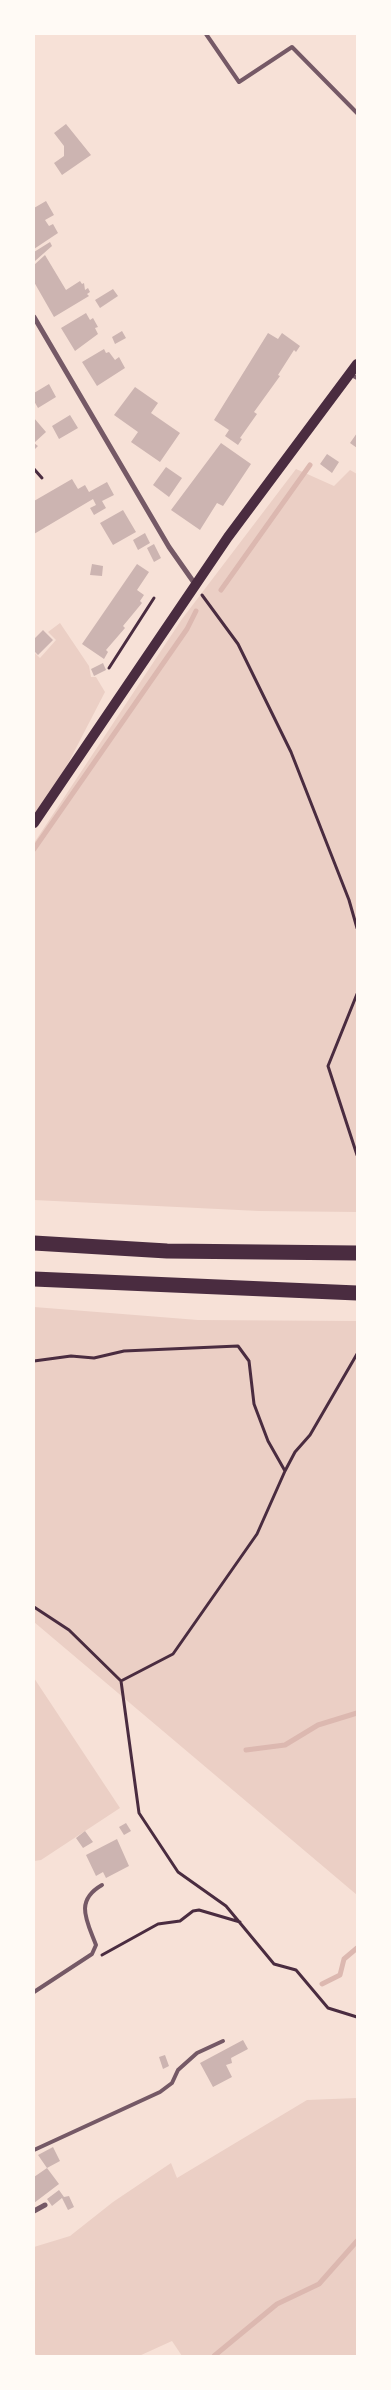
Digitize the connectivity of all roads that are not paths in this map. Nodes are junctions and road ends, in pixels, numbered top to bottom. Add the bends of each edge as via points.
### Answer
1 (206, 34) edge
2 (357, 113) edge
3 (34, 317) edge
4 (357, 364) edge
5 (354, 376) edge
6 (195, 584) junction
7 (34, 823) edge
8 (34, 1243) edge
9 (357, 1253) edge
10 (34, 1279) edge
11 (357, 1294) edge
12 (102, 1885) dead end
13 (34, 1992) edge
14 (223, 2041) dead end
15 (34, 2150) edge
16 (45, 2205) dead end
17 (34, 2211) edge

1 - 2 lane via 239,82 292,47
3 - 6 street via 169,547
4 - 5 main road
5 - 6 main road
6 - 7 main road
8 - 9 highway via 167,1251
10 - 11 highway
12 - 13 lane via 86,1898 84,1912 96,1945 92,1954
14 - 15 lane via 197,2053 178,2070 172,2083 160,2092
16 - 17 street

